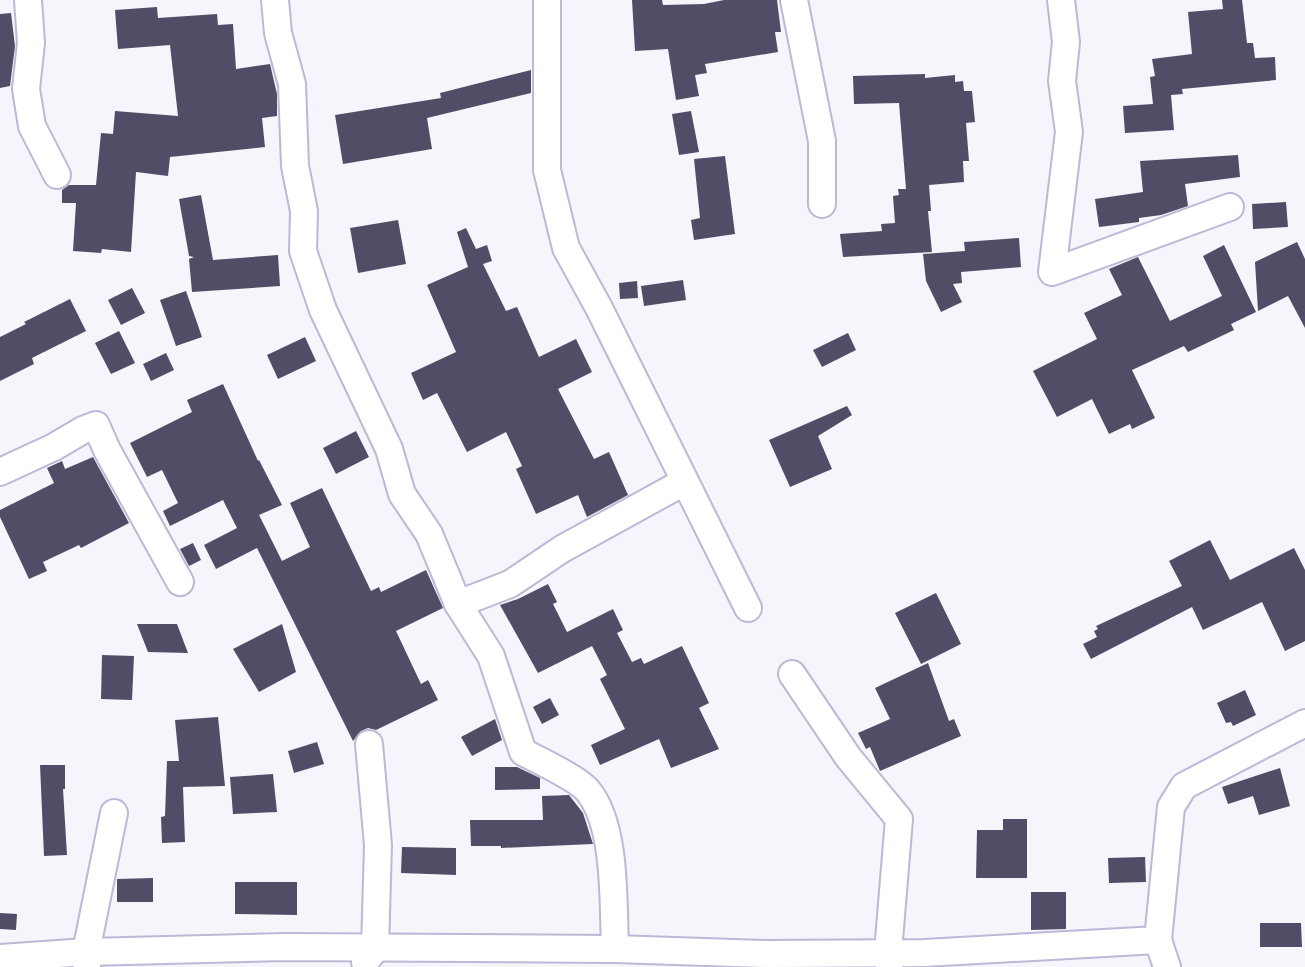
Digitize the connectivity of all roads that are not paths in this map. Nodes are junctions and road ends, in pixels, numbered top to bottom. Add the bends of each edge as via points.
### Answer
1 (28, 0) edge
2 (275, 0) edge
3 (547, 0) edge
4 (794, 0) edge
5 (1061, 0) edge
6 (57, 175) dead end
7 (822, 204) dead end
8 (1230, 208) dead end
9 (0, 472) edge
10 (684, 482) junction
11 (180, 582) dead end
12 (458, 604) junction
13 (748, 608) dead end
14 (792, 674) dead end
15 (1305, 723) edge
16 (369, 744) dead end
17 (114, 813) dead end
18 (1158, 940) junction
19 (615, 949) junction
20 (526, 957) edge
21 (0, 958) edge
22 (346, 958) edge
23 (369, 958) edge
24 (86, 959) edge
25 (888, 960) edge
26 (1167, 967) edge

1 - 6 street via 31,43 26,89 32,126
2 - 12 street via 278,33 292,85 295,166 304,211 303,251 328,321 389,449 402,494 429,534
3 - 10 street via 547,170 566,248
4 - 7 street via 822,141
5 - 8 street via 1066,42 1062,81 1069,132 1052,272
9 - 11 street via 96,425
10 - 12 street via 562,549 510,584
10 - 13 street
12 - 19 street via 491,656 523,751 587,789 601,814 611,858
14 - 25 street via 848,757 899,819
15 - 18 street via 1184,786 1171,807
16 - 23 street via 378,845
17 - 24 street
18 - 25 street via 924,953
18 - 26 street
19 - 20 street
19 - 25 street
20 - 23 street
21 - 24 street
22 - 23 street
22 - 24 street via 286,947

